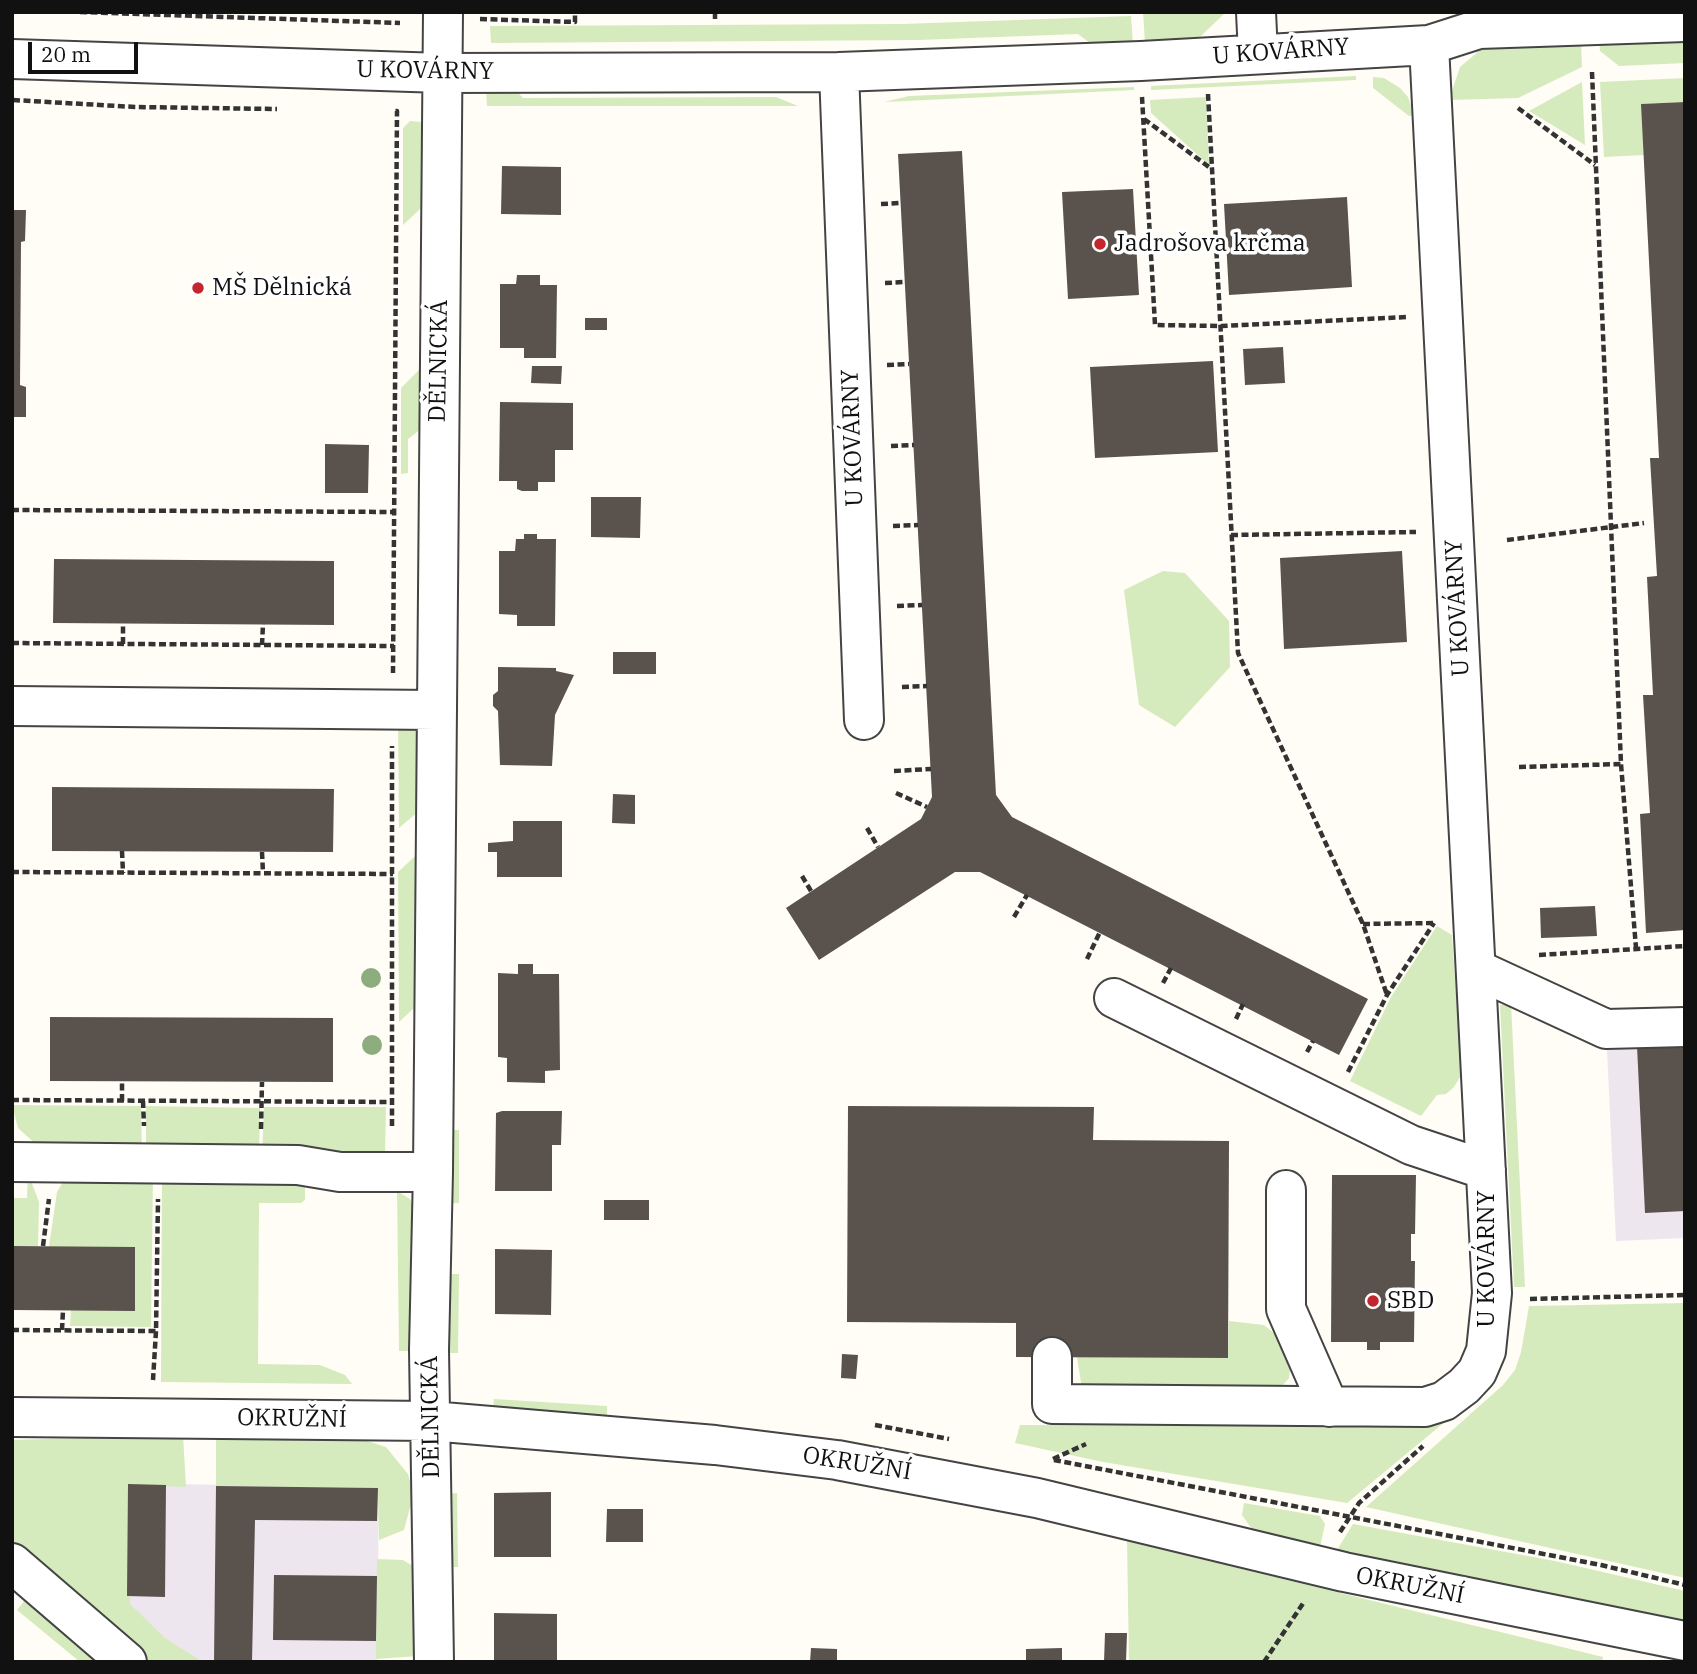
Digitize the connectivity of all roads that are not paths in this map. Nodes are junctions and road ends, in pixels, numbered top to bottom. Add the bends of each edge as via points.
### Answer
1 (1256, 12) edge
2 (461, 15) edge
3 (1479, 21) edge
4 (1685, 22) edge
5 (1429, 45) junction
6 (1258, 54) junction
7 (12, 59) edge
8 (839, 72) junction
9 (442, 73) junction
10 (12, 706) edge
11 (435, 710) junction
12 (864, 720) dead end
13 (1476, 969) junction
14 (1114, 998) dead end
15 (1685, 1027) edge
16 (12, 1162) edge
17 (1486, 1170) junction
18 (433, 1171) junction
19 (1286, 1190) dead end
20 (1052, 1357) dead end
21 (1338, 1407) junction
22 (12, 1417) edge
23 (431, 1421) junction
24 (12, 1563) edge
25 (1685, 1641) edge
26 (127, 1662) edge
27 (434, 1662) edge

1 - 6 street
2 - 9 street, DĚLNICKÁ
3 - 4 street, U KOVÁRNY
3 - 5 street, U KOVÁRNY
5 - 6 street, U KOVÁRNY
5 - 13 street, U KOVÁRNY via 1435,409
6 - 8 street, U KOVÁRNY
7 - 9 street, U KOVÁRNY
8 - 9 street, U KOVÁRNY
8 - 12 street, U KOVÁRNY
9 - 11 street, DĚLNICKÁ
10 - 11 street
11 - 18 street, DĚLNICKÁ
13 - 15 street via 1606,1029
13 - 17 street, U KOVÁRNY
14 - 17 street, U KOVÁRNY via 1412,1145
16 - 18 street
17 - 21 street, U KOVÁRNY via 1492,1293 1486,1351 1478,1372 1444,1401 1425,1407
18 - 23 street, DĚLNICKÁ
19 - 21 street via 1286,1309
20 - 21 street, U KOVÁRNY via 1052,1404
22 - 23 street, OKRUŽNÍ
23 - 25 street, OKRUŽNÍ via 715,1445 885,1467 1037,1498 1345,1572
23 - 27 street, DĚLNICKÁ
24 - 26 street

